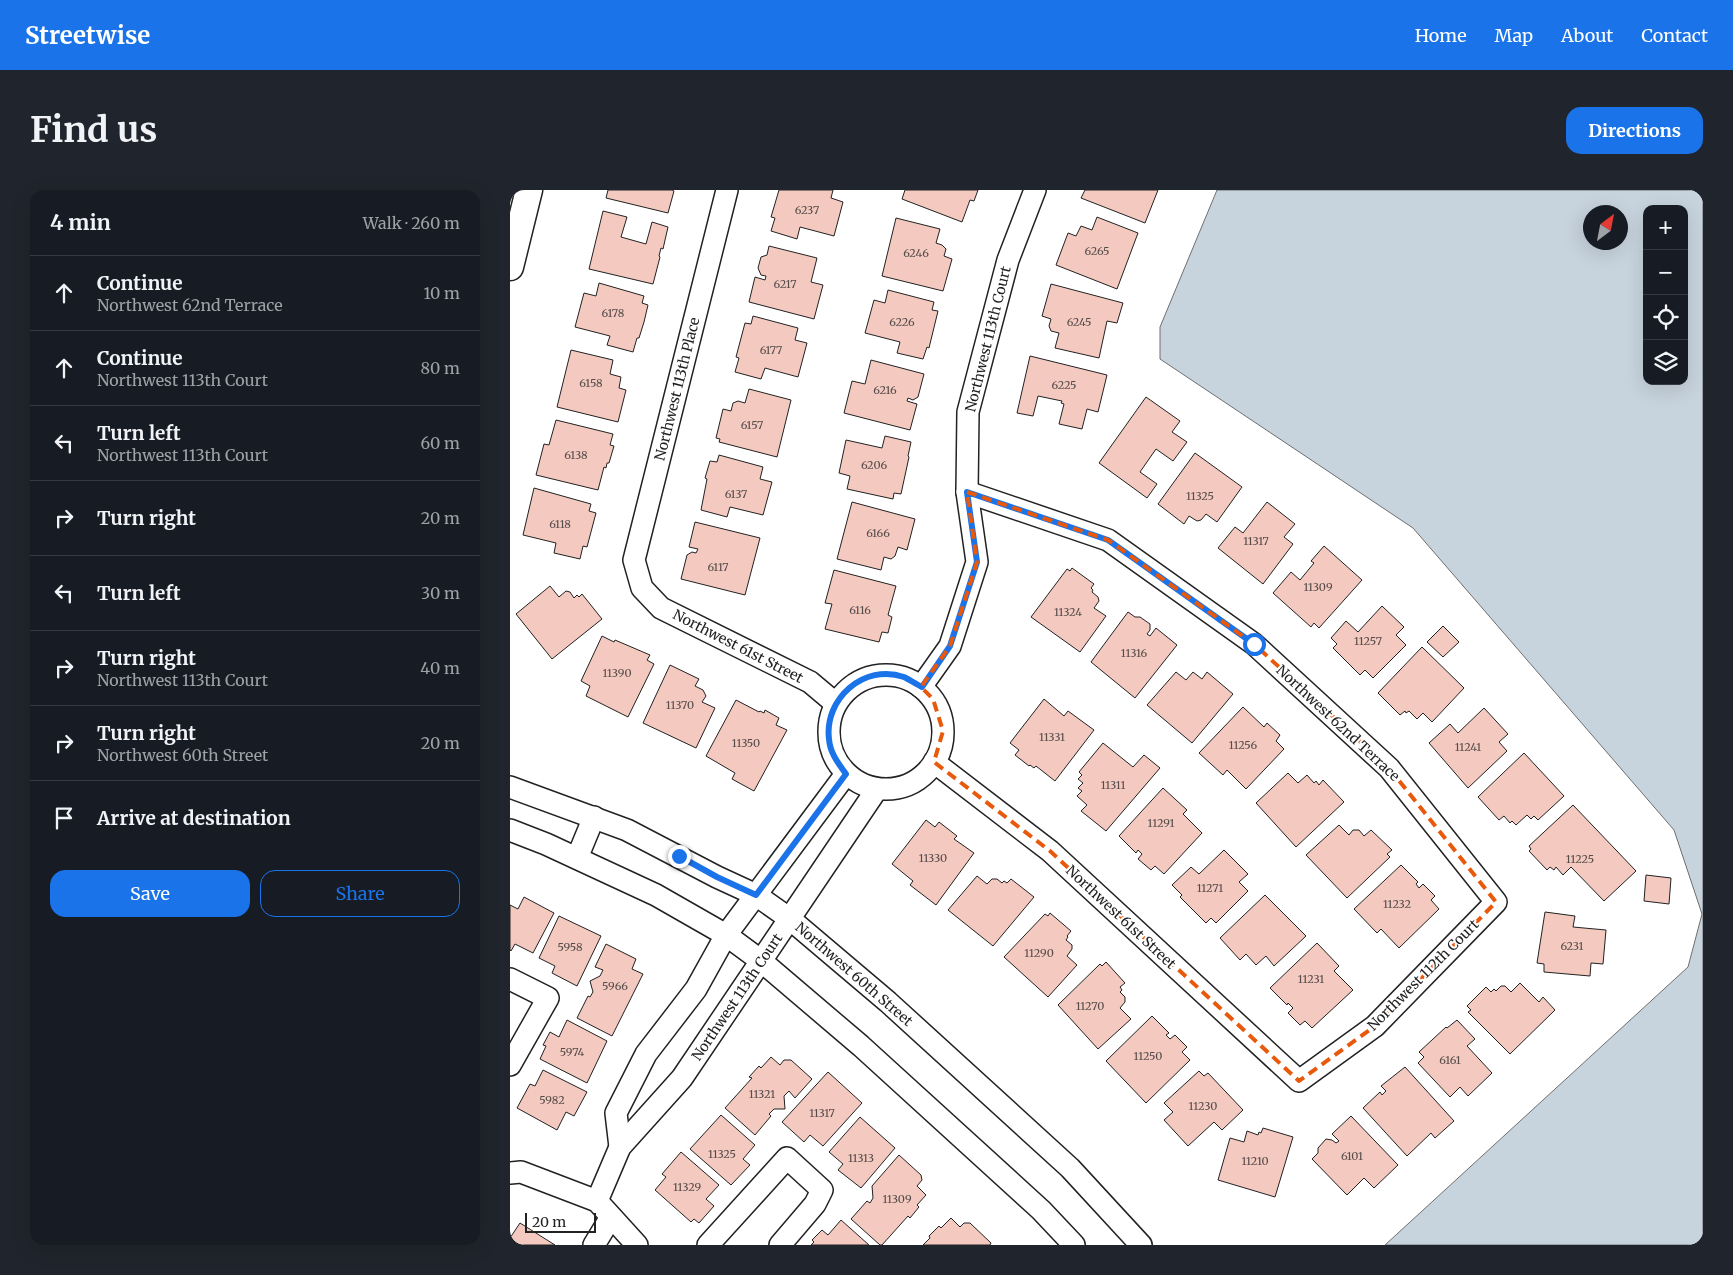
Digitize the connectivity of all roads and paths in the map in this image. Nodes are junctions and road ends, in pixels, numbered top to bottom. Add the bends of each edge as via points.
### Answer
1 (528, 190) edge
2 (727, 190) edge
3 (1035, 190) edge
4 (515, 222) edge
5 (510, 267) edge
6 (967, 492) junction
7 (642, 588) joint
8 (922, 687) junction
9 (835, 703) junction
10 (934, 762) junction
11 (846, 774) junction
12 (510, 787) edge
13 (877, 789) junction
14 (594, 817) junction
15 (510, 830) edge
16 (577, 858) junction
17 (756, 895) junction
18 (1496, 902) joint
19 (790, 919) junction
20 (726, 934) junction
21 (760, 960) junction
22 (510, 979) edge
23 (510, 1065) edge
24 (1299, 1082) joint
25 (620, 1147) junction
26 (510, 1173) edge
27 (597, 1201) junction
28 (611, 1217) junction
29 (594, 1245) edge
30 (637, 1245) edge
31 (708, 1245) edge
32 (780, 1245) edge
33 (1074, 1245) edge
34 (1141, 1245) edge

1 - 4 street
2 - 7 street, Northwest 113th Place via 634,560
3 - 6 street, Northwest 113th Court via 1008,260 968,412
4 - 5 street
6 - 8 street, Northwest 113th Court via 977,562 950,646
6 - 18 street, Northwest 62nd Terrace via 1108,540 1254,644 1389,768
7 - 9 street, Northwest 61st Street via 662,608 810,682
8 - 9 street via 904,677 884,674 865,678 848,688
8 - 10 street via 933,699 944,731
9 - 11 street via 829,721 829,740 834,758
10 - 13 street via 924,775 910,784 894,789
10 - 24 street, Northwest 61st Street via 1050,850
11 - 13 street via 860,784
11 - 17 street, Northwest 113th Court
12 - 14 street, Northwest 60th Street
13 - 19 street, Northwest 113th Court
14 - 16 street
14 - 17 street, Northwest 60th Street via 627,830
15 - 16 street
16 - 20 street via 656,895
17 - 19 street, Northwest 60th Street
17 - 20 street, Northwest 113th Court
18 - 24 street, Northwest 112th Court via 1375,1026
19 - 21 street, Northwest 113th Court
19 - 34 street, Northwest 60th Street via 888,1002 1070,1168
20 - 21 street
20 - 25 street, Northwest 113th Court via 696,989 646,1054 616,1113
21 - 25 street, Northwest 113th Court via 682,1078
21 - 33 street via 875,1059 1041,1210
22 - 23 street via 548,998
25 - 27 street, Northwest 113th Court
26 - 27 street via 521,1172
27 - 28 street
28 - 29 street
28 - 30 street
31 - 32 street via 787,1158 822,1190 815,1204

